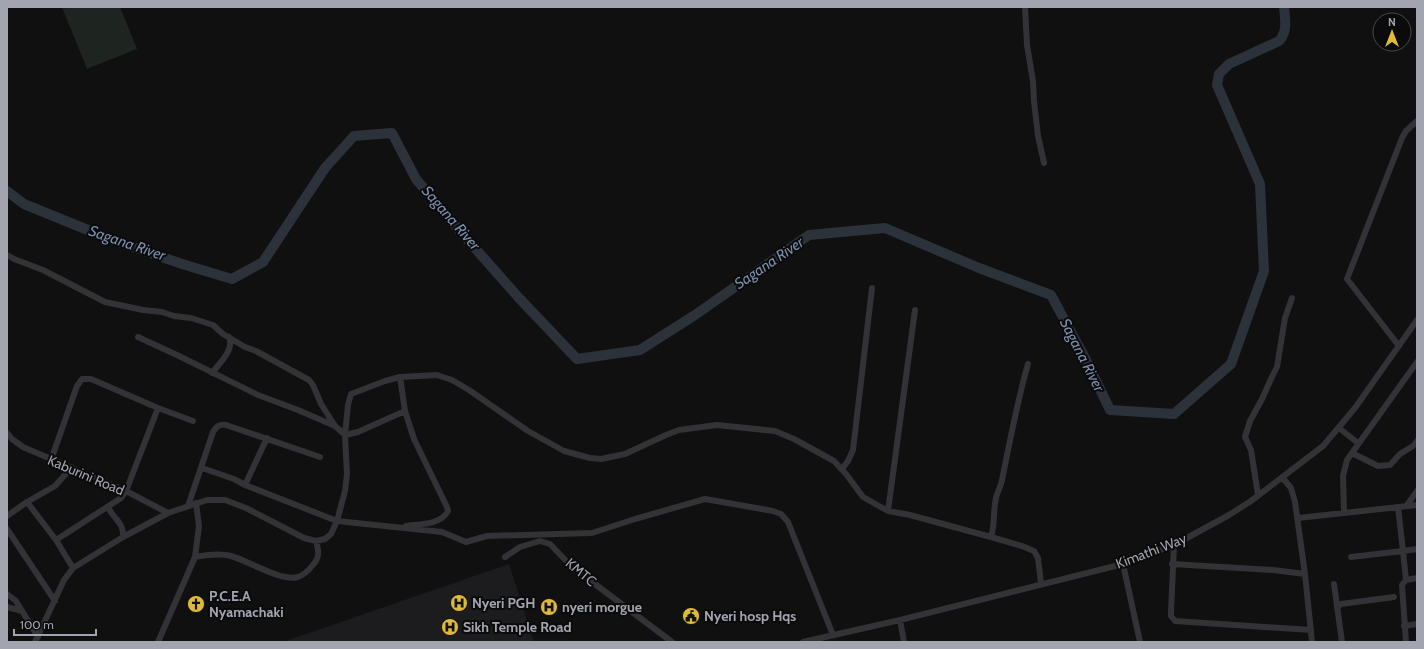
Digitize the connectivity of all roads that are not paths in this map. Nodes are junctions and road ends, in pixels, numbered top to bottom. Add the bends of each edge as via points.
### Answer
1 (1026, 7) edge
2 (1417, 121) edge
3 (1044, 162) dead end
4 (7, 255) edge
5 (872, 288) dead end
6 (1292, 298) dead end
7 (915, 310) dead end
8 (1417, 320) edge
9 (138, 337) dead end
10 (229, 337) junction
11 (1399, 346) junction
12 (1417, 362) edge
13 (1028, 364) dead end
14 (212, 373) junction
15 (400, 377) junction
16 (158, 408) junction
17 (405, 411) junction
18 (193, 421) dead end
19 (335, 426) junction
20 (1339, 428) junction
21 (7, 433) edge
22 (345, 436) junction
23 (267, 438) junction
24 (9, 439) edge
25 (1417, 441) edge
26 (1358, 443) junction
27 (1352, 453) junction
28 (320, 457) dead end
29 (51, 460) junction
30 (72, 468) junction
31 (202, 468) junction
32 (842, 469) junction
33 (1282, 477) junction
34 (245, 485) junction
35 (126, 491) junction
36 (1417, 492) edge
37 (1258, 495) junction
38 (27, 502) junction
39 (196, 503) junction
40 (1407, 505) junction
41 (1417, 505) edge
42 (188, 506) junction
43 (108, 507) junction
44 (1398, 507) junction
45 (888, 511) junction
46 (1344, 512) junction
47 (168, 513) junction
48 (7, 516) edge
49 (1298, 518) junction
50 (337, 521) junction
51 (399, 527) junction
52 (7, 529) edge
53 (123, 537) junction
54 (991, 537) junction
55 (56, 540) junction
56 (316, 541) junction
57 (1174, 545) junction
58 (1417, 549) edge
59 (1403, 551) junction
60 (505, 556) dead end
61 (195, 557) junction
62 (1351, 557) dead end
63 (1123, 564) junction
64 (1172, 564) junction
65 (73, 568) junction
66 (1305, 574) junction
67 (1417, 578) edge
68 (1406, 580) junction
69 (1041, 583) junction
70 (1334, 584) dead end
71 (7, 594) edge
72 (1394, 597) dead end
73 (55, 601) junction
74 (7, 607) edge
75 (1337, 608) junction
76 (22, 612) junction
77 (900, 620) junction
78 (1417, 624) edge
79 (1404, 626) junction
80 (1311, 630) junction
81 (833, 635) junction
82 (36, 639) edge
83 (158, 642) edge
84 (672, 642) edge
85 (803, 642) edge
86 (904, 642) edge
87 (1140, 642) edge
88 (1312, 642) edge
89 (1342, 642) edge
90 (1406, 642) edge

1 - 3 street via 1027,45 1038,136
2 - 11 street via 1402,138 1347,279
4 - 10 street via 43,270 105,302 191,318 213,325
5 - 32 street via 853,450
6 - 37 street via 1285,318 1277,367 1250,421 1245,437 1250,450
7 - 45 street
8 - 11 street, Kimathi Way
9 - 14 street
10 - 14 street via 231,347
10 - 19 street via 309,380
11 - 20 street, Kimathi Way
12 - 26 street
13 - 54 street via 1018,399 1001,485 995,499
14 - 19 street via 258,395
15 - 17 street
15 - 22 street via 351,394
15 - 32 street via 437,375 452,380 528,431 564,451 590,458 601,459 625,454 679,430 717,425 785,435 834,461
16 - 18 street
16 - 29 street via 91,379 82,379 77,386
16 - 35 street
17 - 22 street
17 - 51 street via 414,439 448,512 435,521
19 - 22 street
20 - 26 street
20 - 33 street, Kimathi Way via 1323,446
21 - 24 street, Kaburini Road
22 - 50 street via 347,474
23 - 28 street
23 - 31 street via 220,424 213,432
23 - 34 street
24 - 29 street, Kaburini Road
25 - 27 street via 1390,465 1378,466
26 - 27 street
27 - 46 street via 1344,470
29 - 30 street, Kaburini Road
30 - 35 street, Kaburini Road
30 - 38 street via 55,486
31 - 34 street
31 - 42 street
32 - 45 street via 863,497
33 - 37 street, Kimathi Way
33 - 49 street via 1291,488
34 - 50 street
35 - 43 street
35 - 47 street, Kaburini Road
36 - 40 street
37 - 57 street, Kimathi Way
38 - 48 street
38 - 55 street
39 - 42 street
39 - 56 street via 225,500 304,538
39 - 61 street via 200,526
40 - 41 street
40 - 44 street
42 - 47 street
43 - 53 street via 122,524
43 - 55 street
44 - 46 street
44 - 59 street
45 - 54 street
46 - 49 street
47 - 53 street
49 - 66 street
50 - 51 street
50 - 56 street via 331,534
51 - 81 street via 442,532 466,542 487,536 592,533 705,499 773,511 781,514 788,522
52 - 73 street
53 - 65 street
54 - 69 street via 1034,551 1038,558
55 - 65 street
56 - 61 street via 318,559 308,571 296,578 275,574 229,556
57 - 63 street, Kimathi Way
57 - 64 street
58 - 59 street
59 - 62 street
59 - 68 street
60 - 84 street, KMTC via 540,540 550,544 570,566
61 - 83 street
63 - 69 street, Kimathi Way
63 - 87 street
64 - 66 street
64 - 80 street via 1171,616 1175,621
65 - 73 street via 64,580
66 - 80 street
67 - 68 street
68 - 79 street via 1402,585
69 - 77 street, Kimathi Way
70 - 75 street
71 - 76 street via 16,601
72 - 75 street via 1340,604
73 - 82 street
74 - 76 street
75 - 89 street
76 - 82 street
77 - 81 street, Kimathi Way
77 - 86 street
78 - 79 street
79 - 90 street
80 - 88 street
81 - 85 street, Kimathi Way

